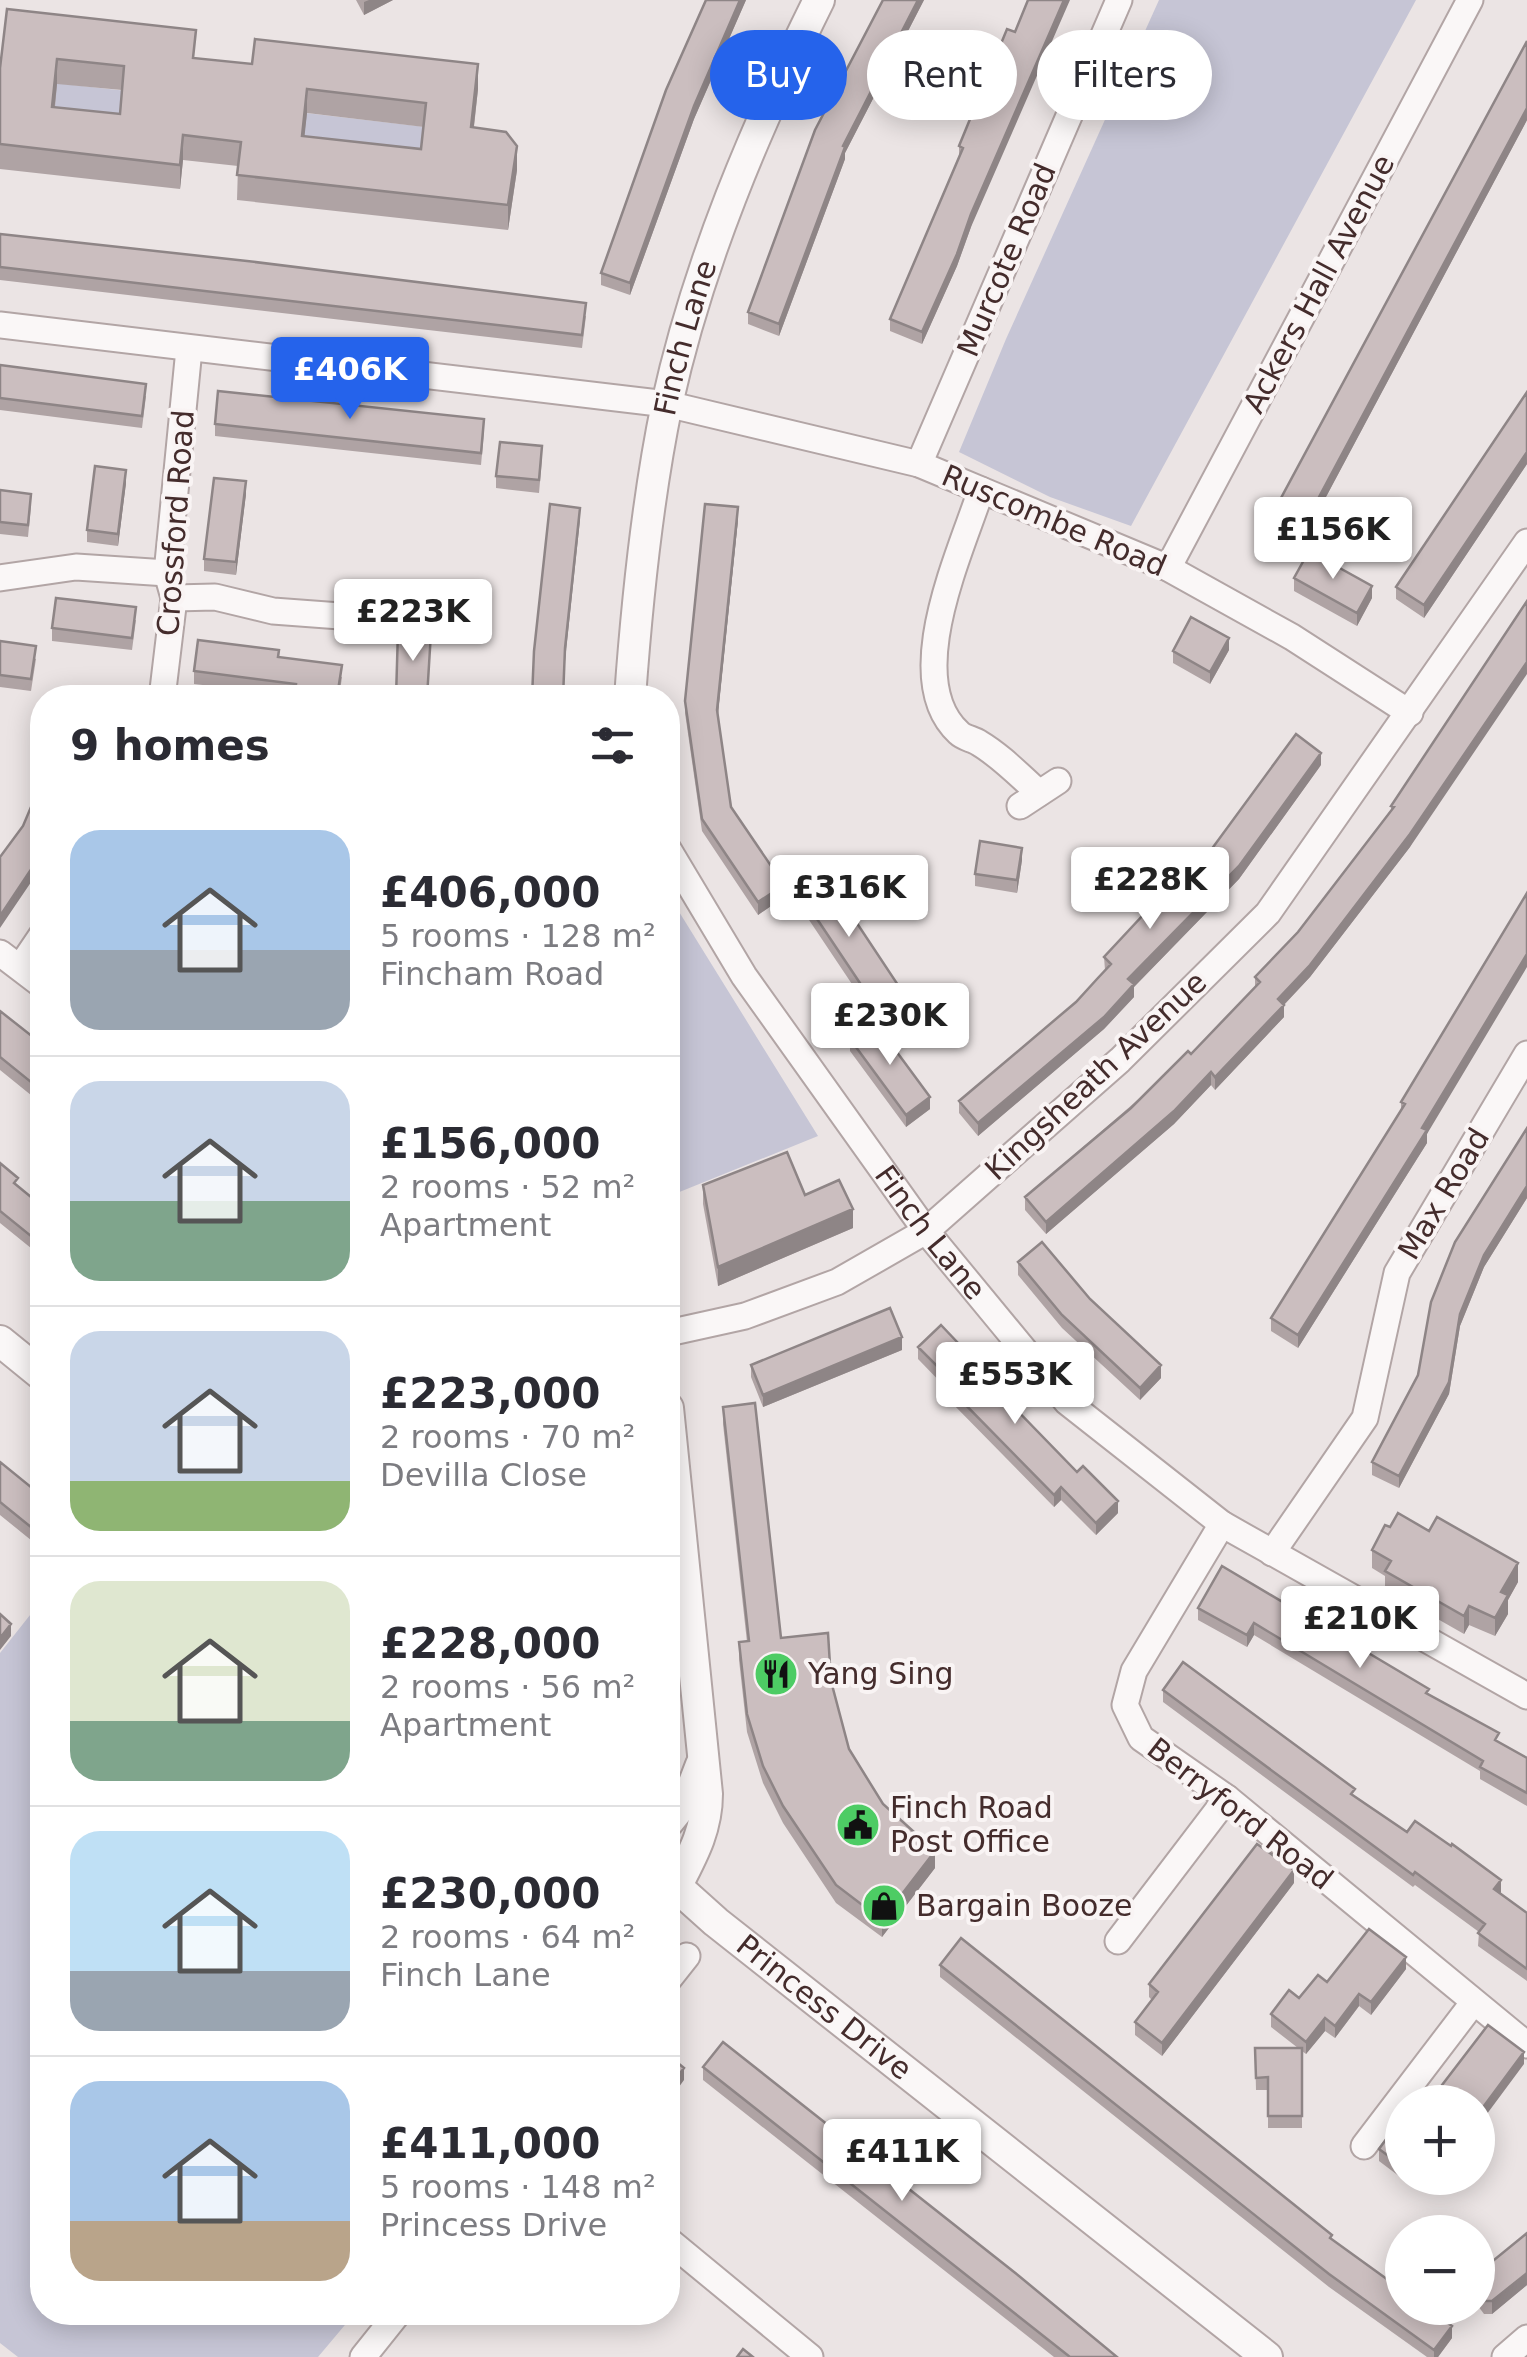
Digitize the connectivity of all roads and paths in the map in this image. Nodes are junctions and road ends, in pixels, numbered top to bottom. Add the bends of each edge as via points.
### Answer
1 (818, 0) edge
2 (1120, 0) edge
3 (1470, 0) edge
4 (0, 325) edge
5 (189, 349) junction
6 (668, 404) junction
7 (919, 464) junction
8 (981, 490) junction
9 (1527, 542) edge
10 (1168, 568) junction
11 (0, 578) edge
12 (170, 585) junction
13 (367, 618) dead end
14 (163, 685) edge
15 (631, 685) edge
16 (1410, 713) junction
17 (1039, 793) dead end
18 (680, 869) edge
19 (10, 959) edge
20 (30, 975) edge
21 (1527, 1054) edge
22 (926, 1231) junction
23 (680, 1330) edge
24 (0, 1341) edge
25 (30, 1365) edge
26 (1222, 1524) junction
27 (680, 1533) edge
28 (1272, 1553) junction
29 (1527, 1696) edge
30 (702, 1762) junction
31 (1226, 1798) junction
32 (680, 1806) edge
33 (680, 1871) edge
34 (680, 1890) edge
35 (1118, 1941) dead end
36 (687, 1956) dead end
37 (680, 1965) edge
38 (1474, 2003) junction
39 (1527, 2045) edge
40 (1364, 2146) dead end
41 (680, 2250) edge
42 (389, 2325) edge
43 (1527, 2338) edge
44 (363, 2357) edge
45 (810, 2357) edge
46 (1267, 2357) edge
47 (1505, 2357) edge

1 - 6 street, Finch Lane via 725,212
2 - 7 street, Murcote Road
3 - 10 street, Ackers Hall Avenue
4 - 5 street, Ruscombe Road
5 - 6 street, Ruscombe Road
5 - 12 street, Crossford Road
6 - 7 street, Ruscombe Road
6 - 15 street, Finch Lane via 646,531
7 - 8 street, Ruscombe Road
8 - 10 street, Ruscombe Road
8 - 17 street via 938,621 932,676 942,710 960,735
9 - 16 street, Kingsheath Avenue
10 - 16 street, Ruscombe Road
11 - 12 street via 76,567
12 - 13 street via 273,611
12 - 14 street, Crossford Road
16 - 22 street, Kingsheath Avenue via 1268,913 1120,1060
18 - 22 street, Finch Lane via 744,976
19 - 20 street
21 - 28 street, Max Road via 1397,1273 1365,1418
22 - 23 street, Kingsheath Avenue via 837,1282 745,1316
22 - 26 street, Finch Lane via 1067,1402
24 - 25 street
26 - 28 street, Finch Lane
26 - 31 street, Berryford Road via 1134,1671 1125,1706 1141,1738
27 - 30 street
28 - 29 street, Finch Lane
30 - 32 street
30 - 33 street via 707,1816
31 - 35 street
31 - 38 street, Berryford Road
34 - 46 street, Princess Drive
36 - 37 street
38 - 39 street, Berryford Road
38 - 40 street
41 - 45 street
42 - 44 street
43 - 47 street

